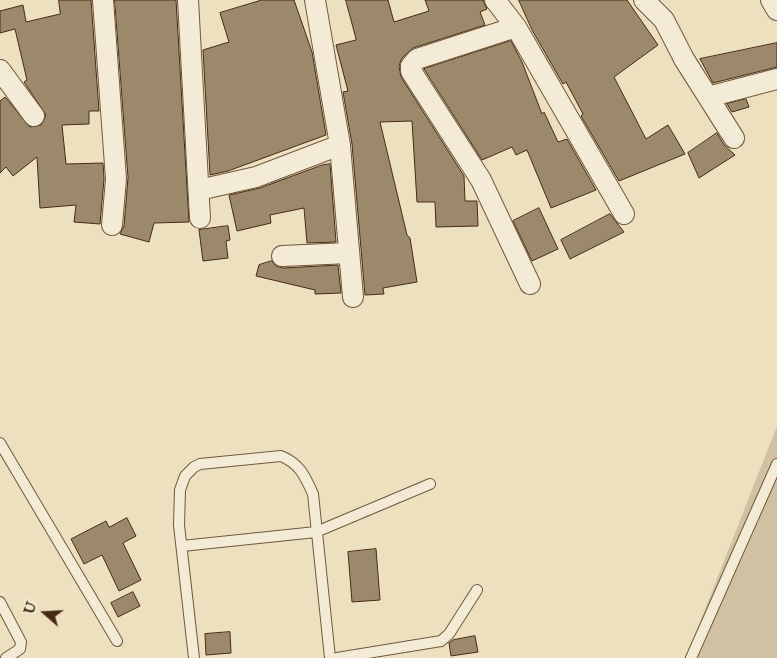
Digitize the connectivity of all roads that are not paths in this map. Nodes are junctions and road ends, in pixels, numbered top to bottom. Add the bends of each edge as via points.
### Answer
1 (103, 0) edge
2 (188, 0) edge
3 (315, 0) edge
4 (495, 0) edge
5 (644, 0) edge
6 (772, 0) edge
7 (777, 10) edge
8 (516, 27) junction
9 (0, 70) edge
10 (777, 79) edge
11 (6, 94) edge
12 (708, 97) junction
13 (34, 116) dead end
14 (734, 138) dead end
15 (340, 145) junction
16 (199, 190) junction
17 (624, 214) dead end
18 (200, 218) dead end
19 (112, 226) dead end
20 (349, 253) junction
21 (282, 256) dead end
22 (530, 284) dead end
23 (352, 297) dead end
24 (0, 443) edge
25 (777, 464) edge
26 (430, 484) dead end
27 (316, 532) junction
28 (182, 546) junction
29 (477, 590) dead end
30 (0, 602) edge
31 (117, 641) dead end
32 (6, 658) edge
33 (194, 658) edge
34 (330, 658) edge
35 (337, 658) edge
36 (691, 658) edge

1 - 19 street via 116,179
2 - 16 street
3 - 15 street
4 - 8 street
5 - 12 street via 664,20
6 - 7 street
8 - 17 street
8 - 22 street via 417,59 410,71 486,188
9 - 11 street
10 - 12 street
11 - 13 street
12 - 14 street
15 - 16 street via 256,177
15 - 20 street
16 - 18 street
20 - 21 street
20 - 23 street
24 - 31 lane
25 - 36 lane
26 - 27 lane
27 - 28 lane
27 - 28 lane via 313,494 302,469 293,461 281,456 200,464 185,476 180,490
27 - 34 lane
28 - 33 lane
29 - 35 lane via 441,641
30 - 32 lane via 21,642 20,649

